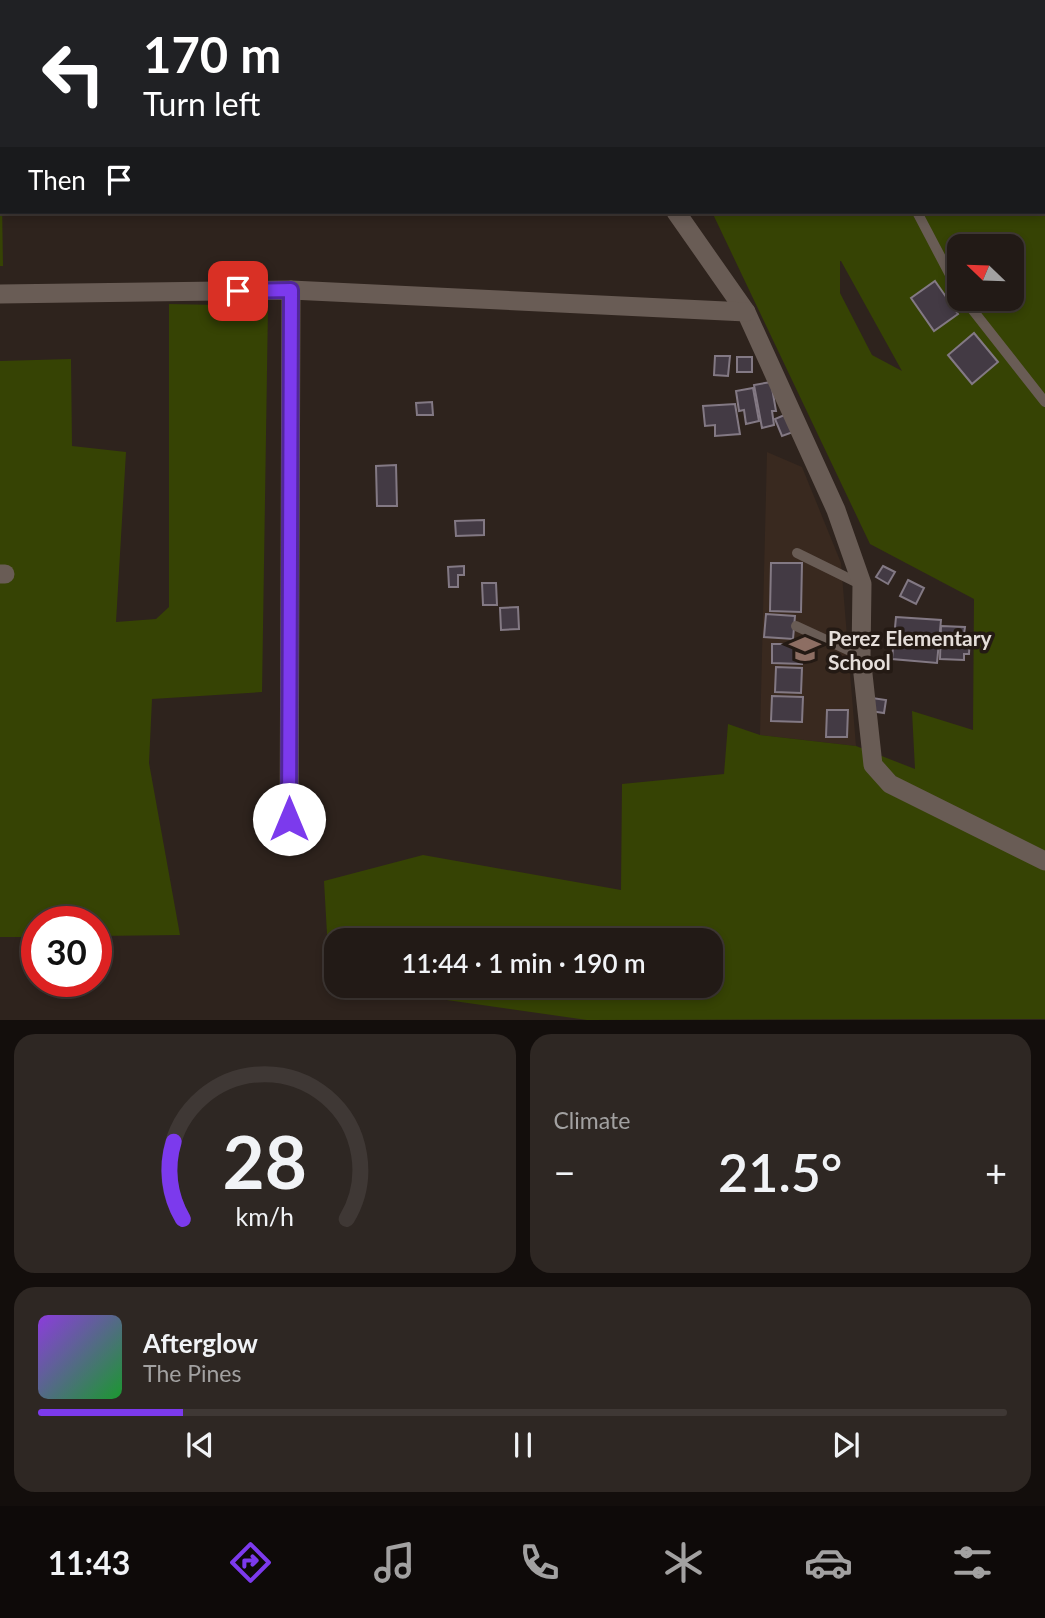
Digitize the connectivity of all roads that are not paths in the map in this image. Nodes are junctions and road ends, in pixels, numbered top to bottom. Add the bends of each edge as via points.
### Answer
1 (677, 214) edge
2 (918, 214) edge
3 (947, 269) edge
4 (291, 290) junction
5 (0, 294) edge
6 (746, 312) junction
7 (974, 312) edge
8 (1045, 402) edge
9 (797, 553) dead end
10 (862, 584) junction
11 (796, 626) dead end
12 (862, 656) junction
13 (289, 847) dead end
14 (1045, 861) edge

1 - 6 street
2 - 3 lane
4 - 5 street
4 - 6 street
4 - 13 street
6 - 10 street via 836,510
7 - 8 lane
9 - 10 lane
10 - 12 street
11 - 12 lane
12 - 14 street via 873,765 890,784

